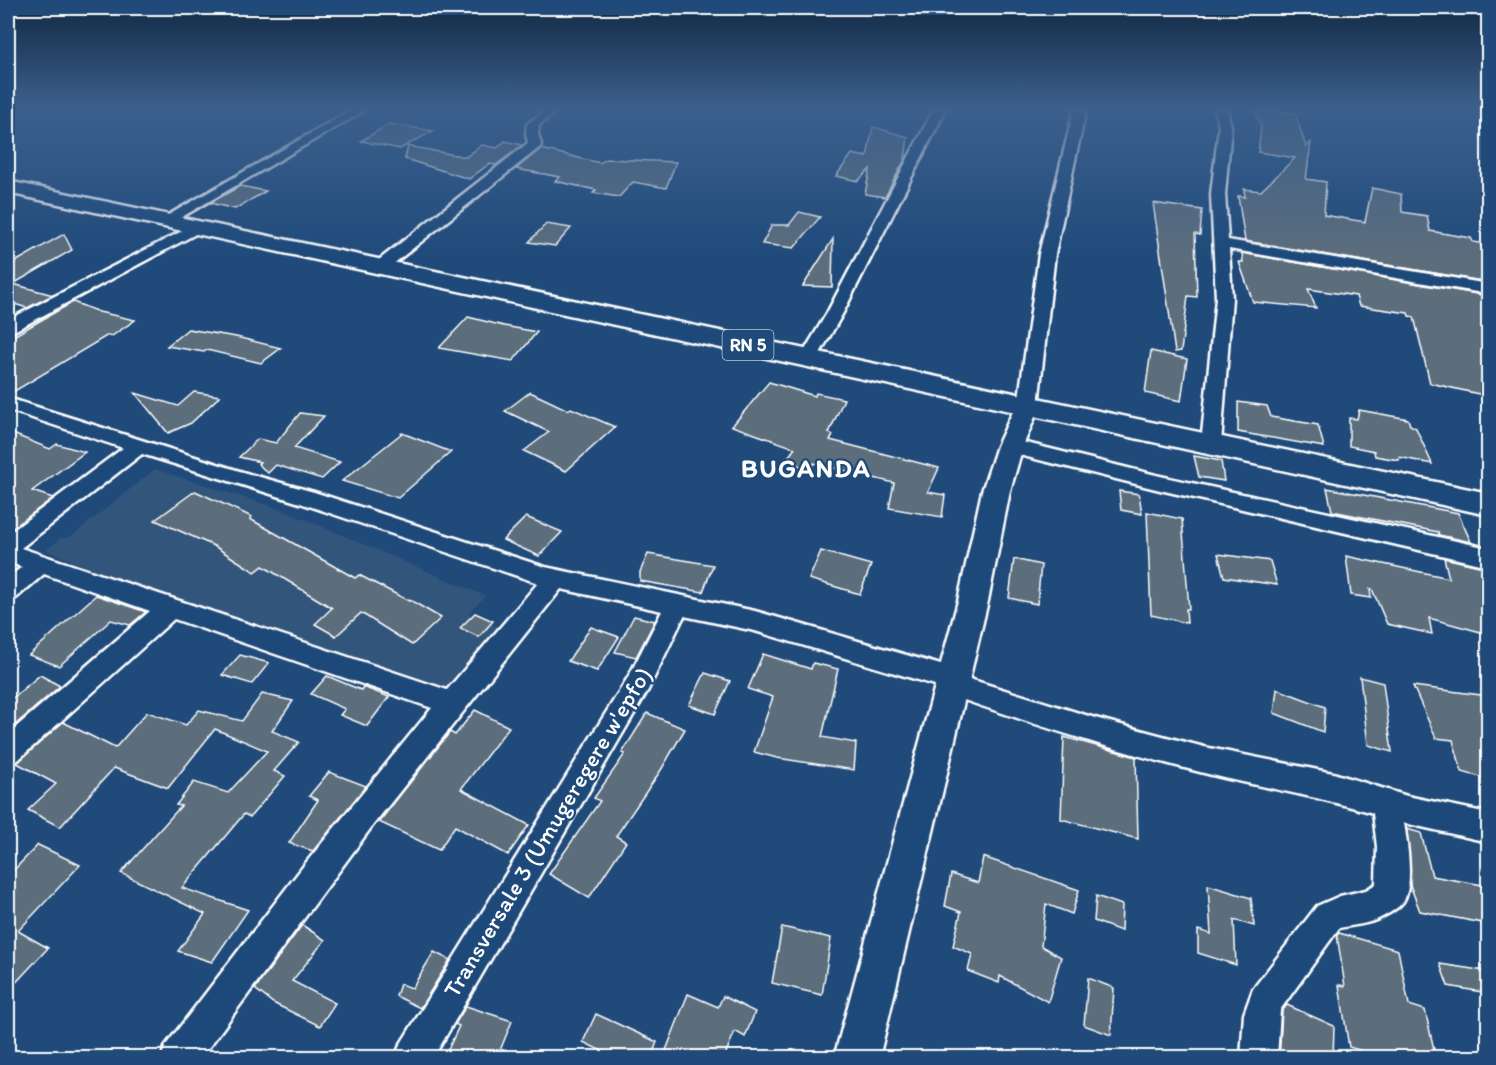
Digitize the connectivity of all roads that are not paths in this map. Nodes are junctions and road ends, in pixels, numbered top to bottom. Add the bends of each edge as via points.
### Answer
1 (274, 159) edge
2 (516, 159) edge
3 (914, 159) edge
4 (1069, 159) edge
5 (1222, 159) edge
6 (8, 186) edge
7 (165, 221) junction
8 (198, 227) junction
9 (1221, 243) junction
10 (381, 266) junction
11 (1488, 289) edge
12 (8, 327) edge
13 (809, 358) junction
14 (8, 404) edge
15 (1029, 405) junction
16 (1211, 444) junction
17 (139, 446) junction
18 (1010, 446) junction
19 (1488, 504) edge
20 (8, 546) edge
21 (8, 553) edge
22 (1488, 557) edge
23 (40, 565) junction
24 (555, 579) junction
25 (8, 591) edge
26 (678, 604) junction
27 (170, 608) junction
28 (951, 681) junction
29 (451, 703) junction
30 (8, 751) edge
31 (1384, 803) junction
32 (1488, 828) edge
33 (179, 1058) edge
34 (412, 1058) edge
35 (856, 1058) edge
36 (1259, 1058) edge

1 - 7 street
2 - 10 street
3 - 13 street
4 - 15 street via 1047,254
5 - 9 street via 1218,194
6 - 7 main road, RN 5
7 - 8 main road, RN 5
8 - 10 main road, RN 5
8 - 12 street
9 - 11 street
9 - 16 street via 1224,298
10 - 13 main road, RN 5
13 - 15 main road, RN 5
14 - 17 street
15 - 16 main road, RN 5
15 - 18 street
16 - 19 main road, RN 5
17 - 20 street
17 - 24 street
18 - 22 street
18 - 28 street
21 - 23 street
23 - 25 street
23 - 27 street
24 - 26 street
24 - 29 street
26 - 28 street via 755,621
26 - 34 street, Transversale 3 (Umugeregere w'epfo) via 639,682
27 - 29 street
27 - 30 street
28 - 31 street via 1106,733 1204,760 1333,787
28 - 35 street
29 - 33 street via 250,958
31 - 32 street
31 - 36 street via 1389,816 1394,870 1391,892 1373,905 1328,917 1265,1001

